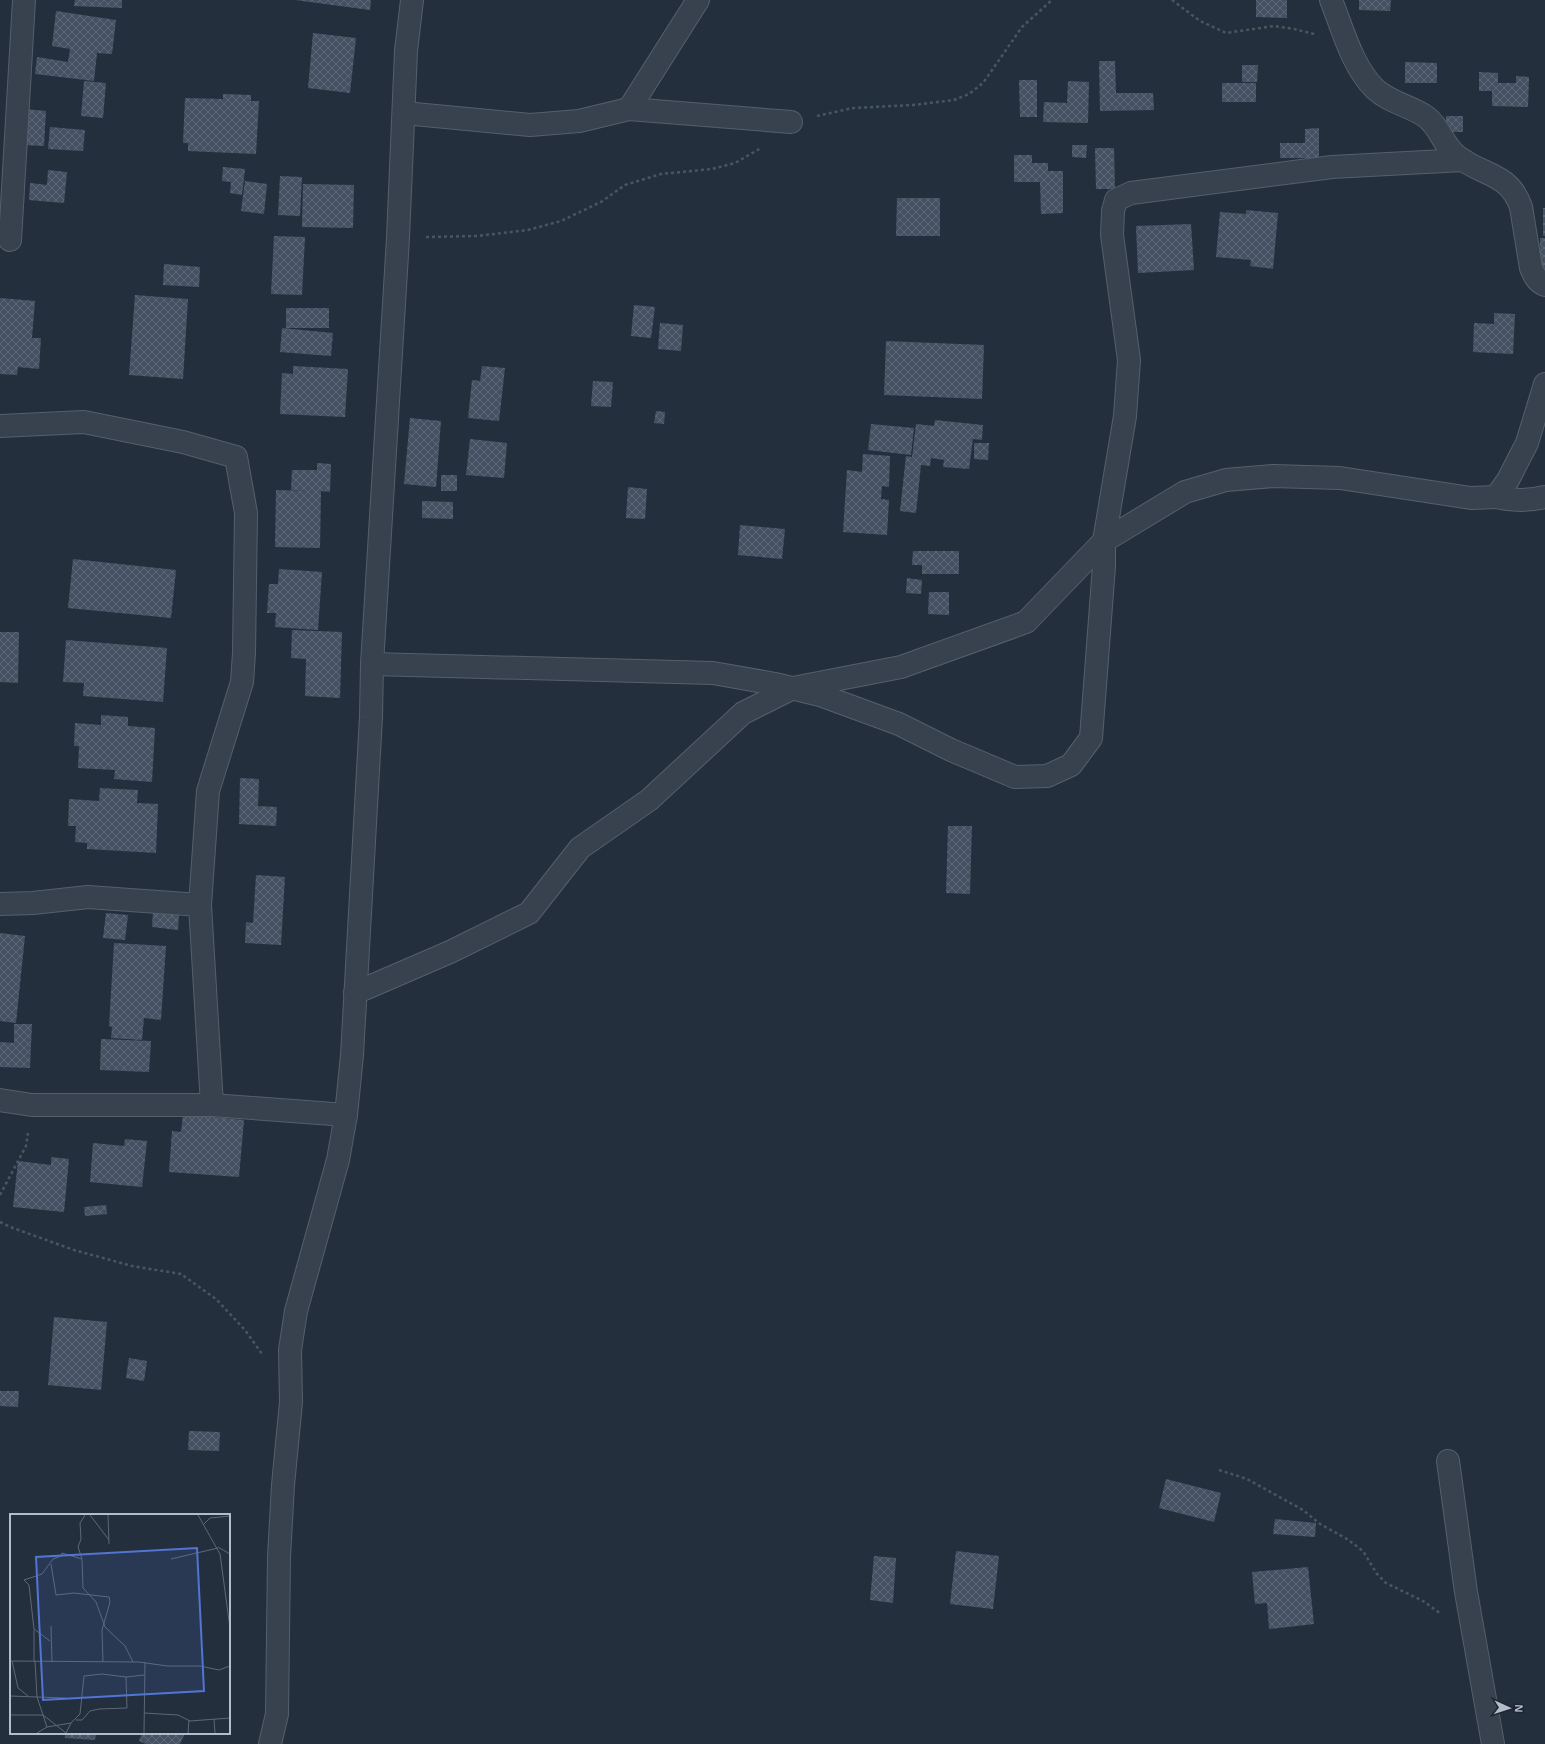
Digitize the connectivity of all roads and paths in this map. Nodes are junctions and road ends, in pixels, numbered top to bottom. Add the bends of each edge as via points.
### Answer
1 (24, 0) edge
2 (412, 0) edge
3 (698, 0) edge
4 (1052, 0) edge
5 (1172, 0) edge
6 (1331, 0) edge
7 (1349, 44) junction
8 (629, 109) junction
9 (404, 113) junction
10 (791, 122) junction
11 (1463, 160) junction
12 (398, 238) junction
13 (10, 240) dead end
14 (1545, 285) edge
15 (1545, 384) edge
16 (0, 426) edge
17 (1496, 497) junction
18 (1545, 497) edge
19 (1104, 541) junction
20 (372, 664) junction
21 (793, 688) junction
22 (0, 904) edge
23 (200, 905) junction
24 (356, 993) junction
25 (0, 1100) edge
26 (32, 1105) junction
27 (212, 1105) junction
28 (346, 1115) junction
29 (0, 1195) edge
30 (0, 1222) edge
31 (265, 1358) dead end
32 (1448, 1461) dead end
33 (1219, 1470) dead end
34 (1475, 1640) junction
35 (270, 1744) edge
36 (1493, 1744) edge

1 - 13 street
2 - 9 street via 406,51
3 - 8 street
4 - 10 path via 1022,27 983,83 969,94 954,100 853,108
5 - 7 path via 1200,21 1226,33 1274,26
6 - 7 street
7 - 11 street via 1355,63 1375,89 1426,116 1451,150
8 - 9 street via 579,121 530,125
8 - 10 street
9 - 12 street
10 - 12 path via 775,138 735,164 661,174 625,185 601,202 561,221 528,230 477,236
11 - 14 street via 1504,181 1518,198 1531,268 1535,277
11 - 19 street via 1332,167 1131,193 1116,200 1112,211 1112,235 1129,360 1126,416
12 - 20 street
15 - 17 street via 1527,443
16 - 23 street via 84,422 183,442 236,457 246,513 242,682 208,791
17 - 18 street via 1511,500
17 - 19 street via 1471,498 1340,478 1274,476 1226,480 1185,492
19 - 21 street via 1026,622 901,666
19 - 21 street via 1091,738 1071,765 1047,776 1015,777 951,750 899,724 820,695
20 - 21 street via 713,672
20 - 24 street
21 - 24 street via 743,713 649,800 580,848 529,913 450,952
22 - 23 street via 88,898
23 - 27 street
24 - 28 street
25 - 26 street
26 - 27 street
26 - 29 path via 26,1146
27 - 28 street
28 - 35 street via 338,1160 296,1311 290,1350 291,1402 278,1557 277,1714
30 - 31 path via 81,1252 132,1266 181,1274 216,1299 245,1330
32 - 34 street
33 - 34 path via 1247,1479 1283,1497 1320,1524 1347,1539 1363,1551 1377,1574 1386,1583 1423,1601
34 - 36 street

